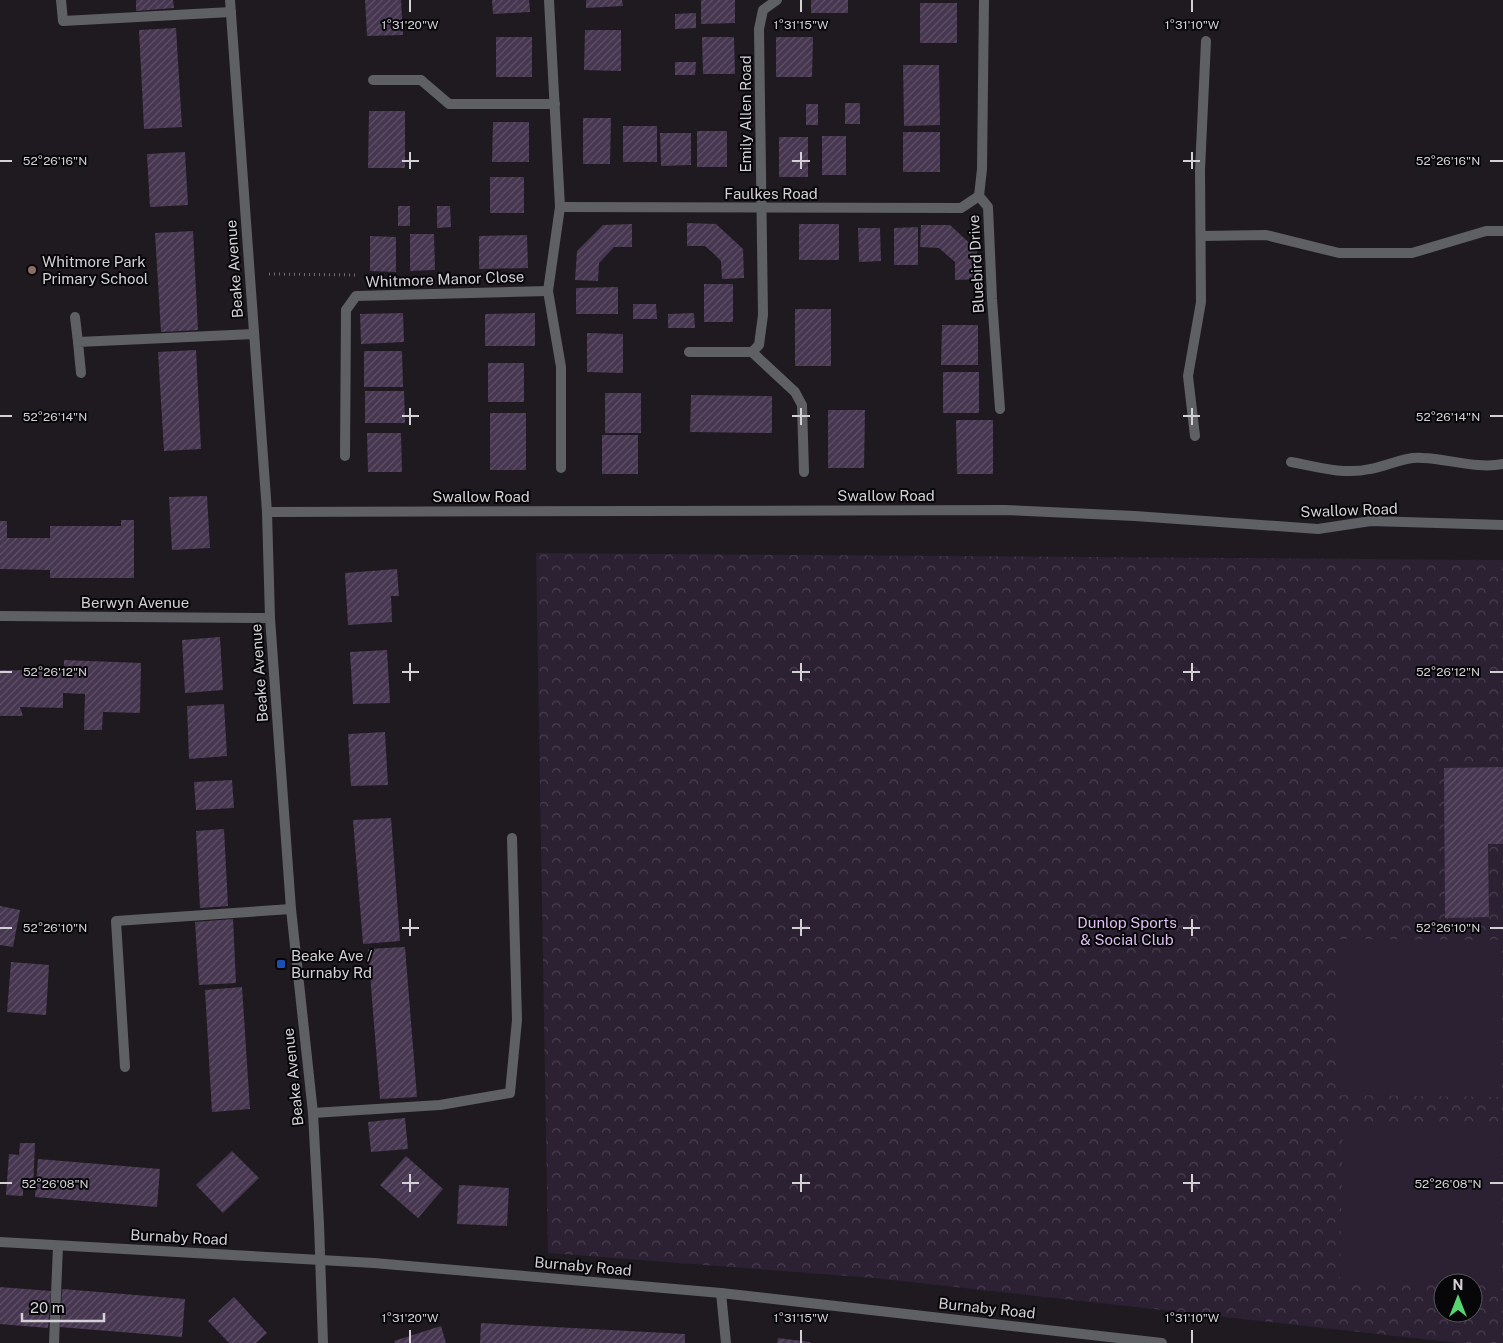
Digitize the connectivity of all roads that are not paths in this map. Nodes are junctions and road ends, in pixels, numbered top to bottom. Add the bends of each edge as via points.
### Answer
1 (61, 0) edge
2 (230, 0) edge
3 (549, 0) edge
4 (777, 0) edge
5 (984, 0) edge
6 (231, 12) junction
7 (1206, 40) dead end
8 (372, 80) dead end
9 (555, 104) junction
10 (978, 196) junction
11 (560, 207) junction
12 (762, 208) junction
13 (1503, 231) edge
14 (1201, 236) junction
15 (548, 291) junction
16 (75, 317) dead end
17 (254, 334) junction
18 (78, 342) junction
19 (689, 352) dead end
20 (752, 352) junction
21 (82, 373) dead end
22 (1000, 409) dead end
23 (1195, 436) dead end
24 (345, 456) dead end
25 (1291, 462) dead end
26 (1503, 464) edge
27 (561, 468) dead end
28 (804, 472) dead end
29 (267, 512) junction
30 (1503, 525) edge
31 (0, 616) edge
32 (270, 618) junction
33 (512, 838) dead end
34 (291, 909) junction
35 (125, 1067) dead end
36 (313, 1113) junction
37 (0, 1242) edge
38 (58, 1246) junction
39 (320, 1259) junction
40 (721, 1294) junction
41 (54, 1343) edge
42 (323, 1343) edge
43 (726, 1343) edge
44 (1162, 1343) edge

1 - 6 street via 63,21
2 - 6 street, Beake Avenue
3 - 9 street
4 - 12 street, Emily Allen Road via 763,10 759,30
5 - 10 street, Bluebird Drive via 982,169
6 - 17 street, Beake Avenue
7 - 14 street via 1200,170
8 - 9 street via 421,80 449,104
9 - 11 street
10 - 12 street, Faulkes Road via 961,208
10 - 22 street, Bluebird Drive via 988,207
11 - 12 street, Faulkes Road
11 - 15 street
12 - 20 street, Emily Allen Road via 763,315 759,345
13 - 14 street via 1486,232 1412,253 1338,253 1266,235
14 - 23 street via 1201,302 1188,376
15 - 24 street, Whitmore Manor Close via 356,296 346,310
15 - 27 street via 561,367
16 - 18 street
17 - 18 street
17 - 29 street, Beake Avenue
18 - 21 street
19 - 20 street
20 - 28 street via 795,392 802,405
25 - 26 street via 1352,472 1422,457 1480,465
29 - 30 street, Swallow Road via 1005,510 1318,529 1371,521
29 - 32 street, Beake Avenue
31 - 32 street, Berwyn Avenue
32 - 34 street, Beake Avenue
33 - 36 street via 517,1020 510,1093 440,1105
34 - 35 street via 116,921
34 - 36 street, Beake Avenue
36 - 39 street, Beake Avenue
37 - 38 street, Burnaby Road
38 - 39 street, Burnaby Road
38 - 41 street
39 - 40 street, Burnaby Road
39 - 42 street, Beake Avenue
40 - 43 street
40 - 44 street, Burnaby Road

